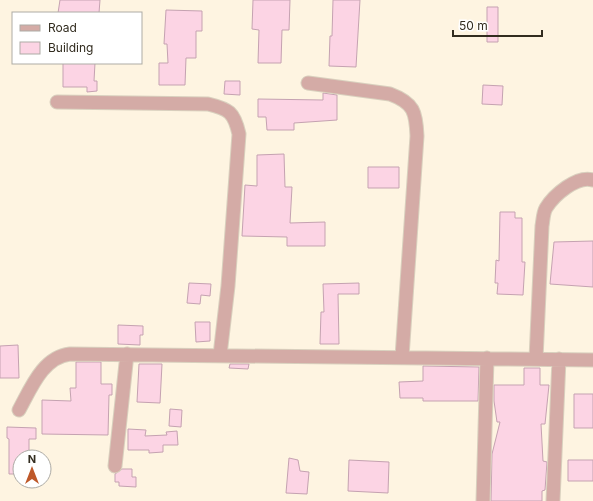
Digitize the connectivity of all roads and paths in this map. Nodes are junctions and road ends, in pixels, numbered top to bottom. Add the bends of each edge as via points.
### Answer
1 (308, 83) dead end
2 (57, 102) dead end
3 (593, 180) edge
4 (127, 354) junction
5 (220, 355) junction
6 (402, 357) junction
7 (487, 358) junction
8 (536, 360) junction
9 (559, 360) junction
10 (593, 360) edge
11 (19, 410) dead end
12 (115, 466) dead end
13 (483, 501) edge
14 (553, 501) edge

1 - 6 street via 390,94 402,98 411,105 416,118 417,136
2 - 5 street via 208,104 222,107 233,114 239,134 228,286
3 - 8 street via 578,181 558,194 546,209 542,226
4 - 5 street
4 - 11 street via 60,355 44,367
4 - 12 street
5 - 6 street
6 - 7 street
7 - 8 street
7 - 13 street
8 - 9 street
9 - 10 street
9 - 14 street

